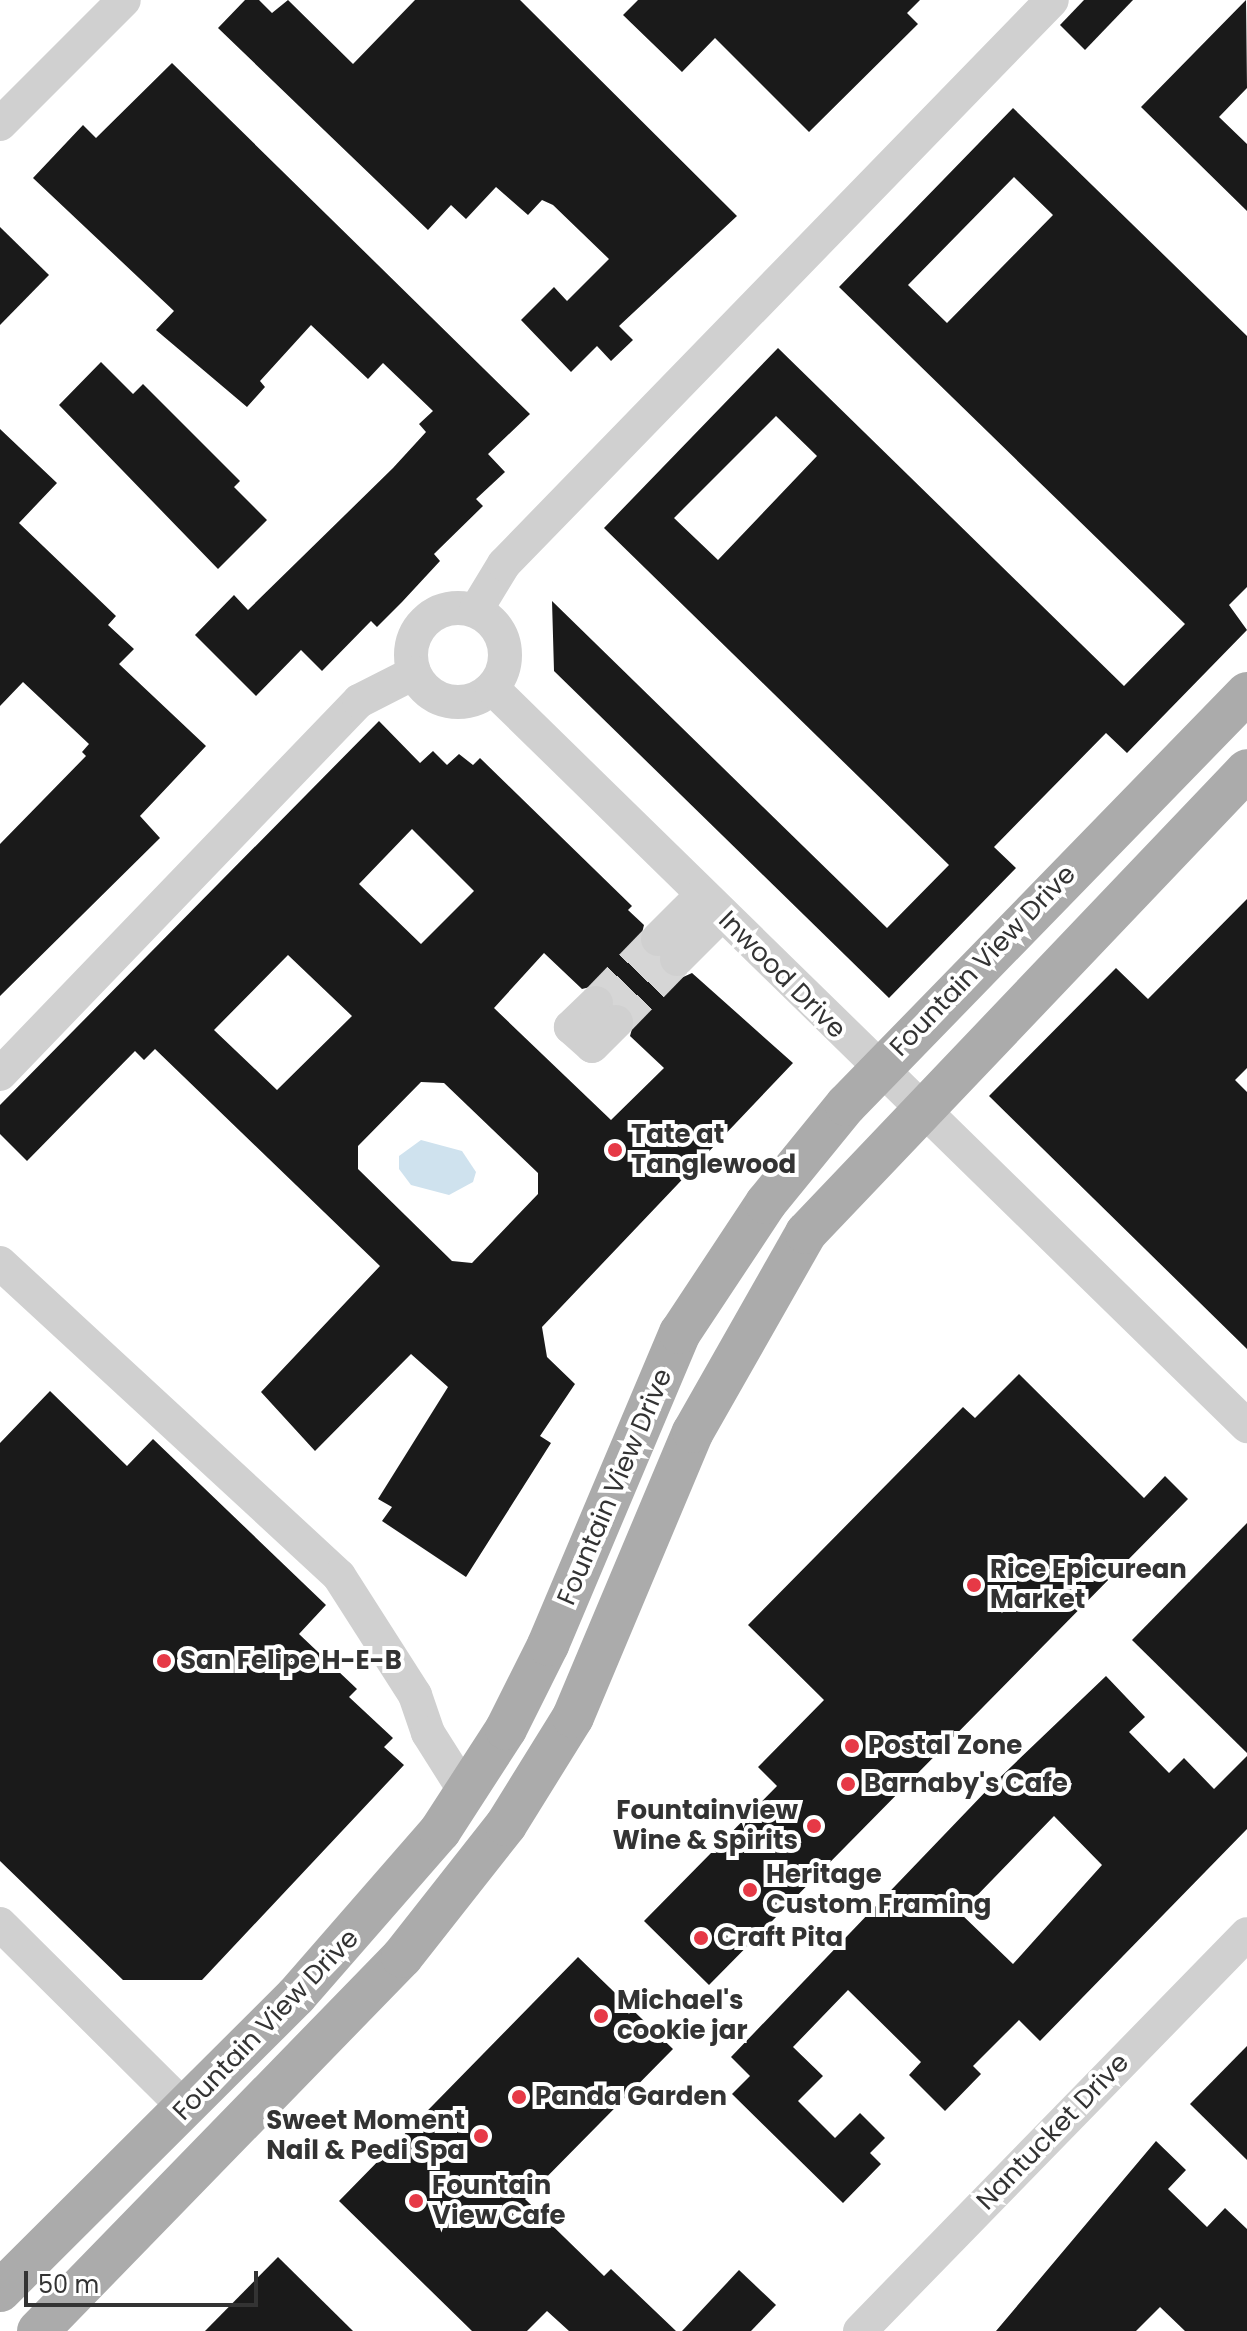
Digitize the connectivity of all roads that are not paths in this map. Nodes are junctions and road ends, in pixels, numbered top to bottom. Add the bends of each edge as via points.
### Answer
1 (124, 0) edge
2 (1052, 0) edge
3 (0, 124) edge
4 (476, 610) junction
5 (414, 673) junction
6 (492, 688) junction
7 (1238, 720) edge
8 (1247, 770) edge
9 (712, 905) junction
10 (668, 949) tunnel mouth
11 (882, 1068) junction
12 (0, 1074) edge
13 (922, 1105) junction
14 (0, 1263) edge
15 (1247, 1426) edge
16 (594, 1534) junction
17 (641, 1550) junction
18 (464, 1790) junction
19 (506, 1825) junction
20 (0, 1924) edge
21 (1247, 1934) edge
22 (186, 2109) junction
23 (0, 2291) edge
24 (38, 2331) edge
25 (860, 2331) edge

1 - 3 street
2 - 4 street via 504,564
4 - 5 street via 445,609 420,627 411,657
4 - 6 street via 489,618 505,644 502,674
5 - 6 street via 435,696 450,701 466,702
5 - 12 street via 359,701
6 - 9 street, Inwood Drive
7 - 11 main road, Fountain View Drive
8 - 13 main road, Fountain View Drive
9 - 10 street
9 - 11 street, Inwood Drive
11 - 13 street, Inwood Drive
11 - 16 main road, Fountain View Drive via 766,1203 696,1307
13 - 15 street, Inwood Drive
13 - 17 main road, Fountain View Drive via 830,1203 784,1266 693,1432
14 - 18 street via 339,1576 415,1695 428,1733
16 - 17 main road
16 - 18 main road, Fountain View Drive via 506,1729
17 - 19 main road, Fountain View Drive via 573,1717
18 - 19 main road
18 - 22 main road, Fountain View Drive via 393,1892
19 - 24 main road, Fountain View Drive via 402,1957
20 - 22 street
21 - 25 street, Nantucket Drive
22 - 23 main road, Fountain View Drive

